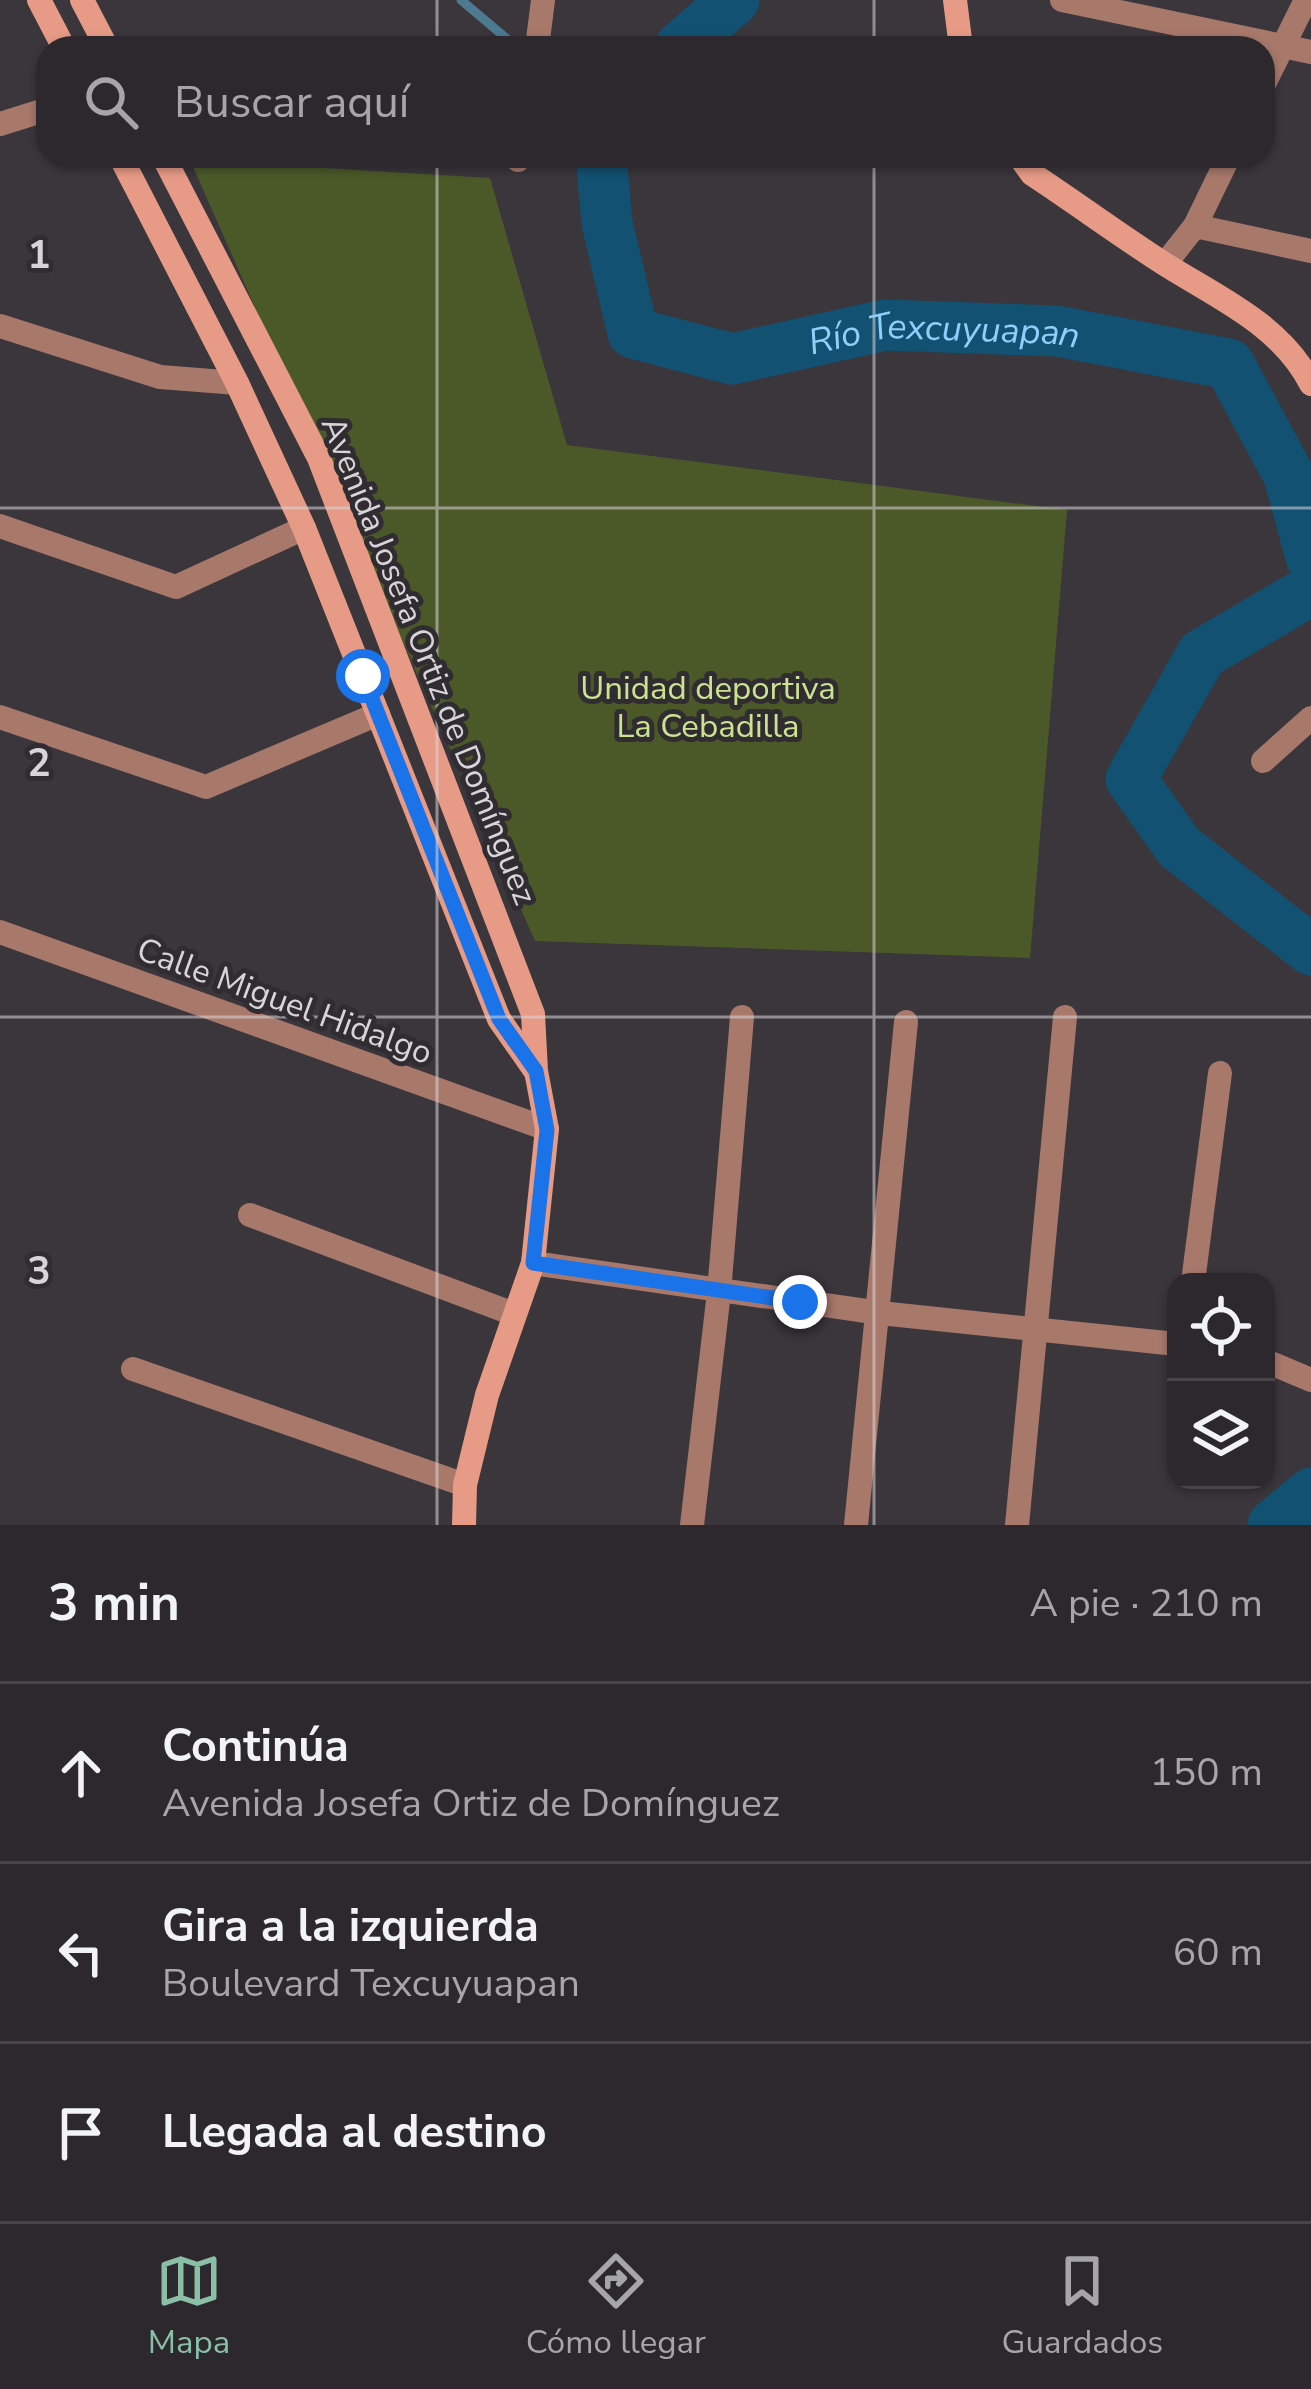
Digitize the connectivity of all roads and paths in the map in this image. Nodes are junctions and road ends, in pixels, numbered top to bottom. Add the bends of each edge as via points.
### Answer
1 (39, 0) edge
2 (82, 0) edge
3 (955, 0) edge
4 (1062, 0) edge
5 (1306, 0) edge
6 (542, 5) edge
7 (58, 36) edge
8 (101, 36) edge
9 (538, 36) edge
10 (960, 36) edge
11 (1234, 36) edge
12 (1275, 45) edge
13 (1282, 46) junction
14 (1311, 52) edge
15 (1275, 61) edge
16 (36, 113) edge
17 (0, 124) edge
18 (126, 168) edge
19 (169, 168) edge
20 (1028, 168) edge
21 (1223, 168) edge
22 (1196, 226) junction
23 (1311, 251) edge
24 (1165, 264) junction
25 (0, 326) edge
26 (237, 382) junction
27 (1311, 384) edge
28 (0, 526) edge
29 (304, 528) junction
30 (378, 714) junction
31 (0, 717) edge
32 (1311, 718) edge
33 (1263, 761) dead end
34 (0, 932) edge
35 (742, 1016) dead end
36 (1065, 1017) dead end
37 (906, 1022) dead end
38 (536, 1071) junction
39 (1220, 1073) dead end
40 (547, 1130) junction
41 (250, 1215) dead end
42 (533, 1263) junction
43 (1194, 1273) edge
44 (719, 1292) junction
45 (880, 1313) junction
46 (514, 1314) junction
47 (1038, 1330) junction
48 (1167, 1343) edge
49 (1275, 1365) edge
50 (133, 1369) dead end
51 (1311, 1380) edge
52 (465, 1485) junction
53 (464, 1525) edge
54 (692, 1525) edge
55 (856, 1525) edge
56 (1017, 1525) edge

1 - 7 main road
2 - 8 main road
3 - 10 main road
4 - 11 street
5 - 13 street
6 - 9 street
12 - 13 street
13 - 14 street
13 - 15 street
16 - 17 street
18 - 26 main road, Avenida Josefa Ortiz de Domínguez
19 - 38 main road, Avenida Josefa Ortiz de Domínguez via 319,458 532,1014
20 - 24 main road
21 - 22 street
22 - 23 street
22 - 24 street
24 - 27 main road via 1234,304 1298,358
25 - 26 street via 160,377
26 - 29 main road, Avenida Josefa Ortiz de Domínguez
28 - 29 street via 176,587
29 - 30 main road, Avenida Josefa Ortiz de Domínguez
30 - 31 street via 206,787
30 - 38 main road, Avenida Josefa Ortiz de Domínguez via 499,1019
32 - 33 street
34 - 40 street, Calle Miguel Hidalgo
35 - 44 street
36 - 47 street
37 - 45 street
38 - 40 main road, Avenida Josefa Ortiz de Domínguez
39 - 43 street
40 - 42 main road, Avenida Josefa Ortiz de Domínguez
41 - 46 street
42 - 44 street
42 - 46 main road, Avenida Josefa Ortiz de Domínguez
44 - 45 street
44 - 54 street
45 - 47 street
45 - 55 street
46 - 52 main road, Avenida Josefa Ortiz de Domínguez
47 - 48 street
47 - 56 street
49 - 51 street
50 - 52 street
52 - 53 main road, Avenida Josefa Ortiz de Domínguez

